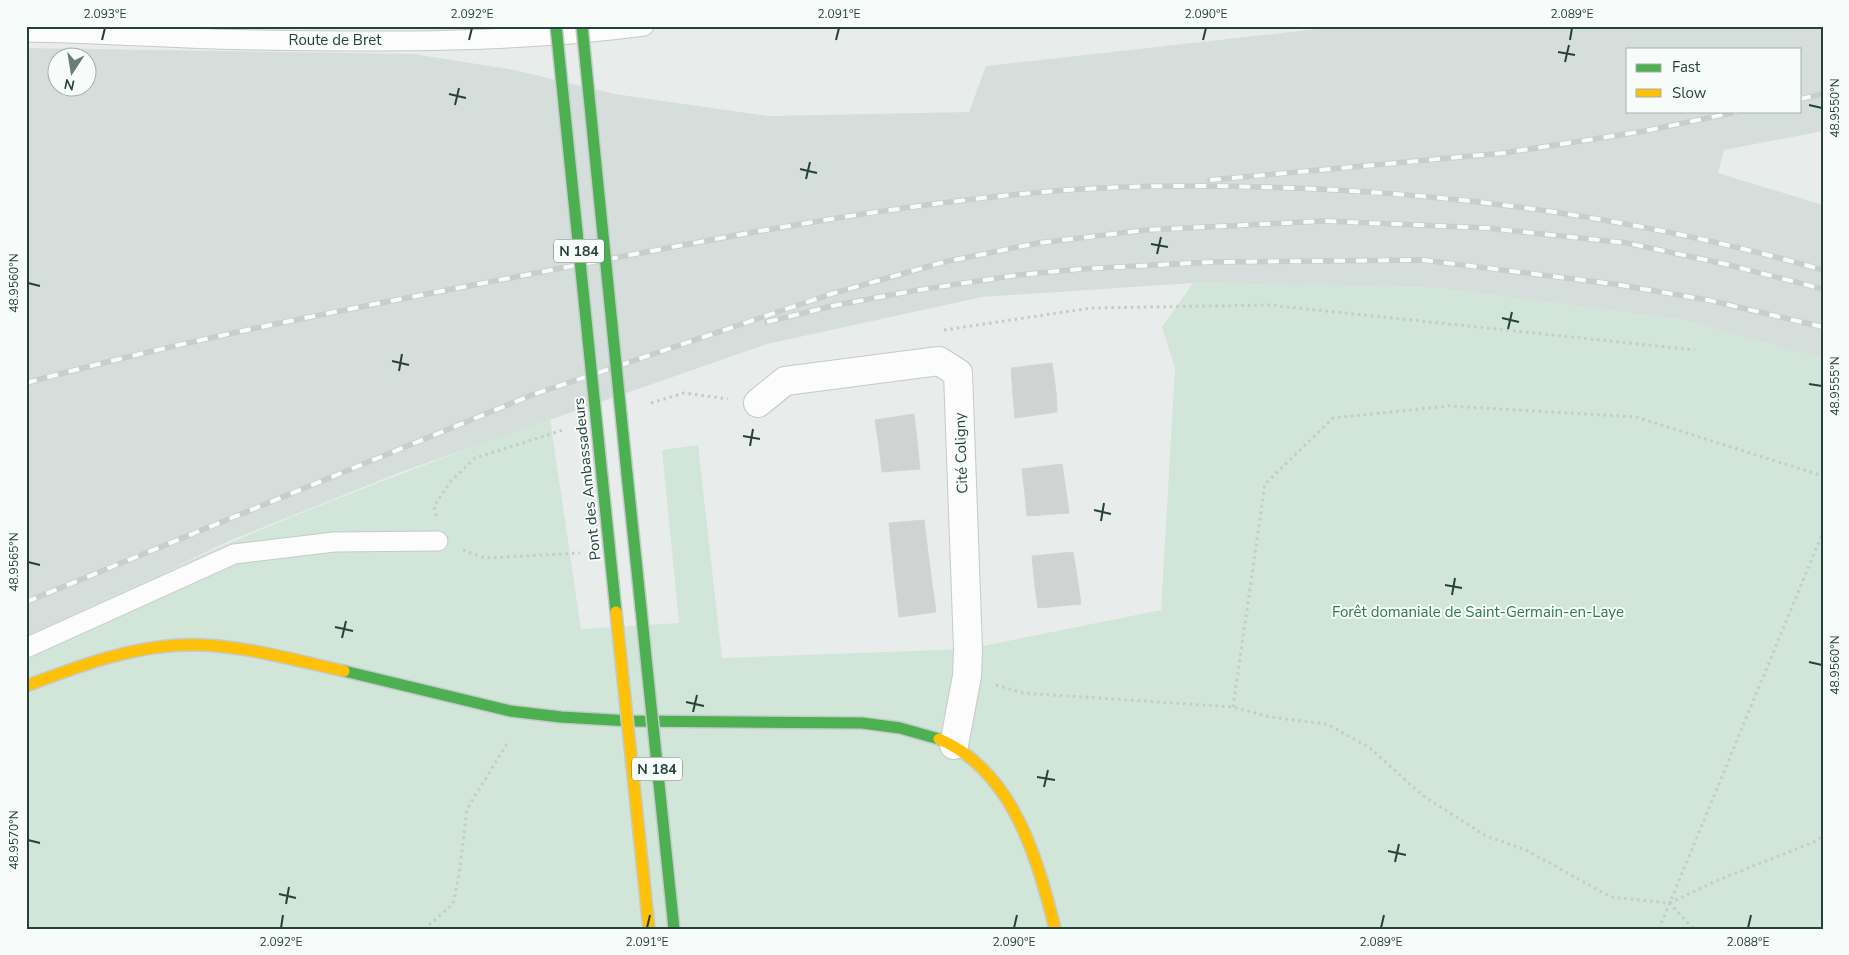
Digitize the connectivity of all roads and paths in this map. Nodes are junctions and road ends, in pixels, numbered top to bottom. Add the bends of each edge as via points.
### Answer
1 (556, 26) edge
2 (582, 26) edge
3 (644, 26) edge
4 (26, 32) edge
5 (935, 331) dead end
6 (1695, 350) dead end
7 (758, 403) joint
8 (646, 404) dead end
9 (572, 428) dead end
10 (1823, 476) edge
11 (1823, 532) edge
12 (438, 541) junction
13 (610, 550) junction
14 (26, 648) edge
15 (967, 676) junction
16 (26, 686) edge
17 (1233, 707) junction
18 (525, 713) junction
19 (954, 745) junction
20 (1823, 836) edge
21 (1669, 903) junction
22 (424, 929) edge
23 (649, 929) edge
24 (674, 929) edge
25 (1056, 929) edge
26 (1659, 929) edge
27 (1694, 929) edge

1 - 13 main road, Pont des Ambassadeurs / N 184, bridge
2 - 24 main road, N 184, bridge
3 - 4 lane, Route de Bret via 582,35 470,39 257,40
5 - 6 path via 1091,308 1269,305
7 - 8 path via 684,393
7 - 15 street, Cité Coligny via 785,381 938,361 958,372
9 - 12 path via 475,458 451,481 434,506
10 - 17 path via 1636,418 1449,406 1333,418 1265,484
11 - 21 path
12 - 13 path via 485,558
12 - 14 lane via 334,542 234,554
13 - 23 main road, Pont des Ambassadeurs / N 184, bridge
15 - 17 path via 1024,693
15 - 19 street, Cité Coligny
16 - 18 main road via 102,660 199,645 251,651
17 - 21 path via 1270,718 1327,724 1370,748 1422,795 1486,836 1526,850 1612,897
18 - 19 main road via 605,720 883,725 921,733
18 - 22 path via 467,809 453,904
19 - 25 main road via 995,780 1034,856
20 - 21 path
21 - 26 path
21 - 27 path

